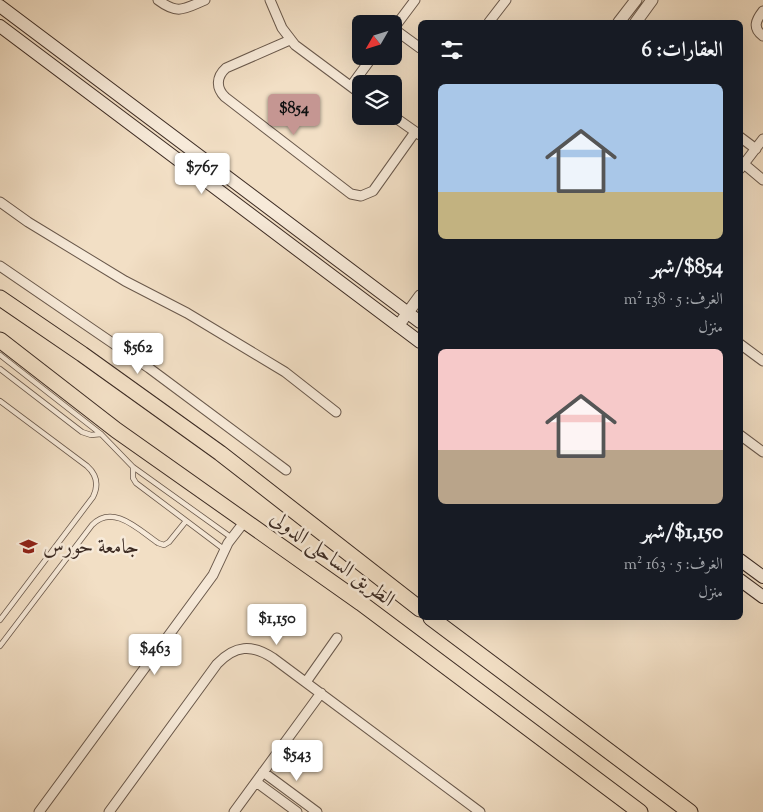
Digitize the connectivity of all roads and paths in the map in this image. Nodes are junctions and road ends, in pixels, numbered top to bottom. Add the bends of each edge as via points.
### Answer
1 (158, 0) edge
2 (205, 0) edge
3 (270, 0) edge
4 (415, 0) edge
5 (506, 0) edge
6 (636, 0) edge
7 (652, 0) edge
8 (0, 6) edge
9 (763, 11) edge
10 (402, 18) edge
11 (491, 20) edge
12 (621, 20) edge
13 (637, 20) edge
14 (0, 26) edge
15 (402, 35) edge
16 (763, 36) edge
17 (290, 40) junction
18 (418, 47) edge
19 (366, 65) edge
20 (351, 86) joint
21 (402, 122) edge
22 (418, 133) edge
23 (743, 139) edge
24 (763, 139) edge
25 (756, 149) junction
26 (743, 166) edge
27 (743, 168) edge
28 (763, 180) edge
29 (0, 202) edge
30 (0, 266) edge
31 (0, 298) edge
32 (418, 299) edge
33 (408, 313) junction
34 (418, 320) edge
35 (418, 322) edge
36 (398, 326) junction
37 (409, 334) junction
38 (0, 340) edge
39 (418, 341) edge
40 (743, 346) edge
41 (0, 354) edge
42 (763, 361) edge
43 (0, 369) edge
44 (0, 401) edge
45 (336, 412) dead end
46 (101, 434) junction
47 (743, 436) edge
48 (758, 444) edge
49 (763, 452) edge
50 (133, 466) junction
51 (286, 470) dead end
52 (186, 521) junction
53 (245, 521) junction
54 (232, 538) junction
55 (225, 550) junction
56 (743, 562) edge
57 (763, 577) edge
58 (743, 582) edge
59 (763, 597) edge
60 (418, 607) edge
61 (0, 620) edge
62 (434, 620) edge
63 (337, 638) dead end
64 (0, 646) edge
65 (306, 682) junction
66 (321, 694) junction
67 (263, 772) junction
68 (256, 782) junction
69 (40, 812) edge
70 (109, 812) edge
71 (234, 812) edge
72 (297, 812) edge
73 (317, 812) edge
74 (480, 812) edge
75 (640, 812) edge
76 (690, 812) edge

1 - 2 street via 179,10
3 - 17 street
4 - 10 street
5 - 11 street
6 - 12 street
7 - 13 street
8 - 33 main road
9 - 16 street via 756,25
14 - 36 main road
15 - 18 street
17 - 20 street
17 - 22 street via 226,68 219,75 219,90 351,194 361,196 373,190
19 - 20 street
21 - 22 street
23 - 25 street
24 - 25 street
25 - 26 street
27 - 28 street
29 - 45 street via 125,281 187,313 285,372
30 - 51 street via 149,368
31 - 60 highway, الطريق الساحلى الدولى via 220,454
32 - 33 street
33 - 34 main road
33 - 36 street
35 - 37 street
36 - 37 main road
37 - 39 main road
38 - 53 highway, الطريق الساحلى الدولى via 116,430
40 - 42 street
41 - 46 lane
43 - 46 lane via 82,432
44 - 61 lane via 87,466 96,477 97,484 93,497
46 - 50 lane
47 - 48 street
48 - 49 street
50 - 52 lane via 136,483
50 - 54 lane
52 - 55 lane
52 - 64 lane via 164,545 121,518 108,516 99,519
53 - 54 street
53 - 75 highway, الطريق الساحلى الدولى via 361,603
54 - 55 street
55 - 69 street via 213,575
56 - 57 main road
58 - 59 main road
62 - 76 highway
63 - 65 street
65 - 66 street
65 - 70 street via 263,651 237,649 226,655 207,676
66 - 67 street
66 - 74 street
67 - 68 street
67 - 73 street
68 - 71 street
68 - 72 street

